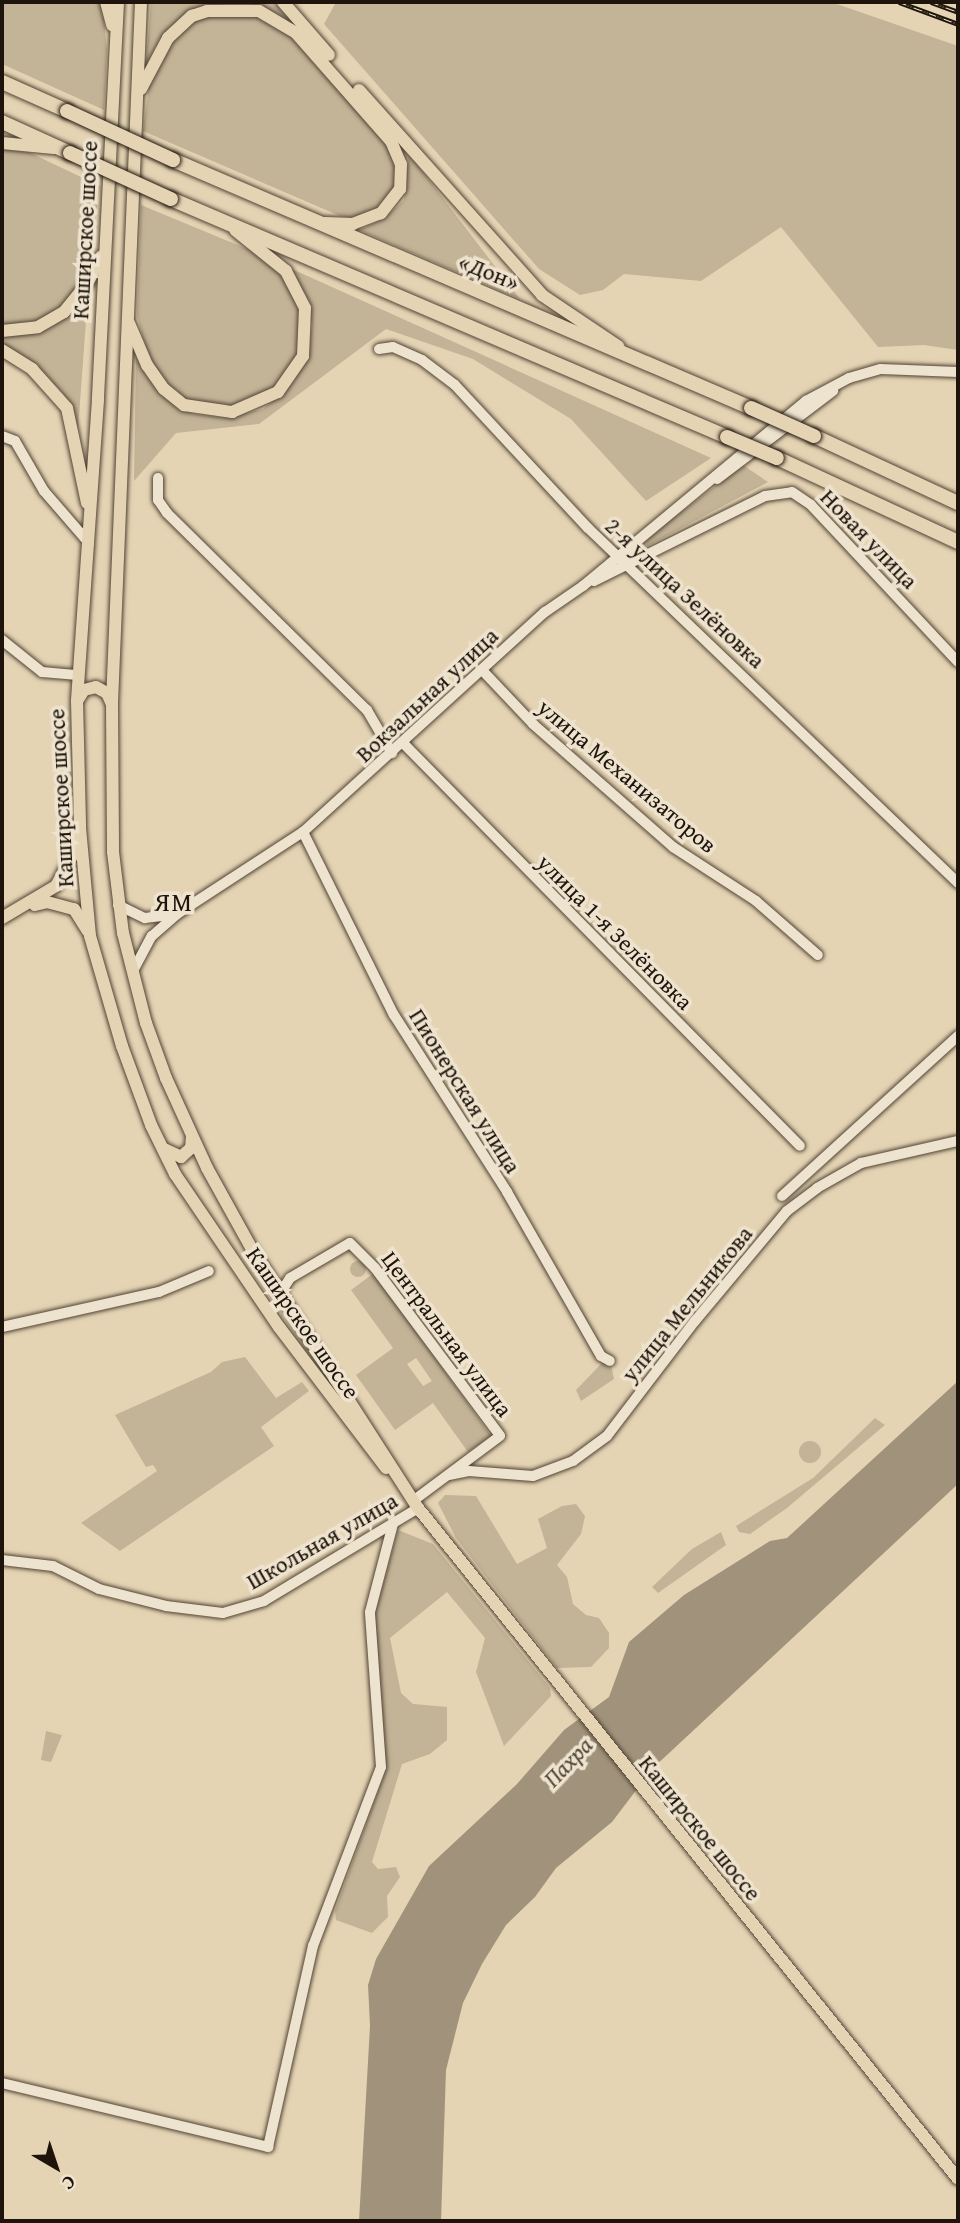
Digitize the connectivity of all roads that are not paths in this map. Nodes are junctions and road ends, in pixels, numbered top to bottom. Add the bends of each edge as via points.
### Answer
1 (106, 2) edge
2 (118, 2) edge
3 (141, 2) edge
4 (283, 2) edge
5 (116, 39) junction
6 (2, 82) edge
7 (137, 99) junction
8 (2, 122) edge
9 (2, 143) edge
10 (64, 151) junction
11 (316, 223) junction
12 (229, 225) junction
13 (104, 249) junction
14 (127, 317) junction
15 (2, 331) edge
16 (379, 349) dead end
17 (2, 350) edge
18 (633, 356) junction
19 (958, 372) edge
20 (2, 436) edge
21 (158, 478) dead end
22 (958, 503) edge
23 (90, 527) junction
24 (958, 542) edge
25 (89, 543) junction
26 (619, 555) junction
27 (630, 564) junction
28 (583, 586) junction
29 (2, 640) edge
30 (958, 662) edge
31 (482, 670) junction
32 (78, 675) junction
33 (77, 701) junction
34 (112, 704) junction
35 (404, 744) junction
36 (392, 753) junction
37 (79, 806) junction
38 (303, 832) junction
39 (958, 883) edge
40 (118, 905) junction
41 (15, 911) junction
42 (177, 914) junction
43 (2, 918) edge
44 (90, 936) junction
45 (818, 955) dead end
46 (133, 971) junction
47 (958, 1036) edge
48 (192, 1135) junction
49 (958, 1141) edge
50 (800, 1146) dead end
51 (161, 1147) junction
52 (782, 1196) dead end
53 (209, 1271) dead end
54 (279, 1295) junction
55 (2, 1327) edge
56 (610, 1361) dead end
57 (449, 1475) junction
58 (416, 1504) junction
59 (393, 1524) junction
60 (2, 1560) edge
61 (2, 2083) edge
62 (958, 2179) edge

1 - 5 main road
2 - 5 main road, Каширское шоссе
3 - 7 main road, Каширское шоссе
4 - 18 main road via 525,278 558,307
5 - 13 main road, Каширское шоссе
6 - 11 highway, «Дон», bridge
7 - 11 main road via 159,50 192,16 236,8 281,23 313,50 357,100 391,141 401,164 400,189 381,213 353,224
7 - 14 main road, Каширское шоссе
8 - 10 highway
9 - 10 main road
10 - 12 highway, bridge
11 - 18 highway, «Дон»
12 - 14 main road via 286,271 305,308 303,356 278,392 232,412 184,405 164,389 147,365
12 - 24 highway, bridge via 776,458
13 - 15 main road via 88,284 64,312 38,327
13 - 23 main road, Каширское шоссе
14 - 34 main road, Каширское шоссе
16 - 26 street, 2-я улица Зелёновка via 393,347 422,360 455,385
17 - 23 main road via 32,369 67,408 78,444
18 - 22 highway, «Дон», bridge
19 - 26 street, Вокзальная улица via 899,367 864,373 695,494
20 - 25 street via 15,441 44,491
21 - 36 street via 158,500 167,513 367,710
23 - 25 main road, Каширское шоссе
25 - 32 main road, Каширское шоссе
26 - 27 street, 2-я улица Зелёновка
26 - 28 street, Вокзальная улица
27 - 28 street, Новая улица
27 - 30 street, Новая улица via 765,496 792,492 811,505
27 - 39 street, 2-я улица Зелёновка
28 - 31 street, Вокзальная улица via 545,612
29 - 32 street via 42,672
31 - 35 street, Вокзальная улица
31 - 45 street, улица Механизаторов via 533,724 673,847 755,901
32 - 33 main road, Каширское шоссе
33 - 34 main road via 85,690 96,687 107,693
33 - 37 main road, Каширское шоссе
34 - 40 main road, Каширское шоссе
35 - 36 street, Вокзальная улица
35 - 50 street, улица 1-я Зелёновка
36 - 38 street, Вокзальная улица
37 - 41 main road via 74,852 63,877 48,893
37 - 44 main road, Каширское шоссе
38 - 42 street, Вокзальная улица
38 - 56 street, Пионерская улица via 394,1015 507,1192 601,1356
40 - 42 street, Вокзальная улица via 145,918
40 - 46 main road, Каширское шоссе
41 - 43 main road
41 - 44 main road via 47,902 63,904 74,909
42 - 46 street, Вокзальная улица via 152,936
44 - 51 main road, Каширское шоссе via 122,1046
46 - 48 main road, Каширское шоссе via 146,1023
47 - 52 street
48 - 51 main road via 191,1148 180,1157
48 - 54 main road, Каширское шоссе
49 - 57 street, улица Мельникова via 861,1163 787,1212 607,1436 573,1461 533,1476 469,1471
51 - 58 main road, Каширское шоссе via 189,1197 282,1331 353,1430
53 - 55 street via 159,1292
54 - 57 street, Центральная улица via 290,1278 350,1243 375,1268 499,1436
54 - 58 main road, Каширское шоссе
57 - 58 street, Центральная улица
58 - 59 street, Школьная улица
58 - 62 main road, Каширское шоссе via 562,1692
59 - 60 street, Школьная улица via 264,1601 223,1613 130,1597 99,1589 53,1566
59 - 61 street via 370,1612 381,1767 313,1946 268,2147

